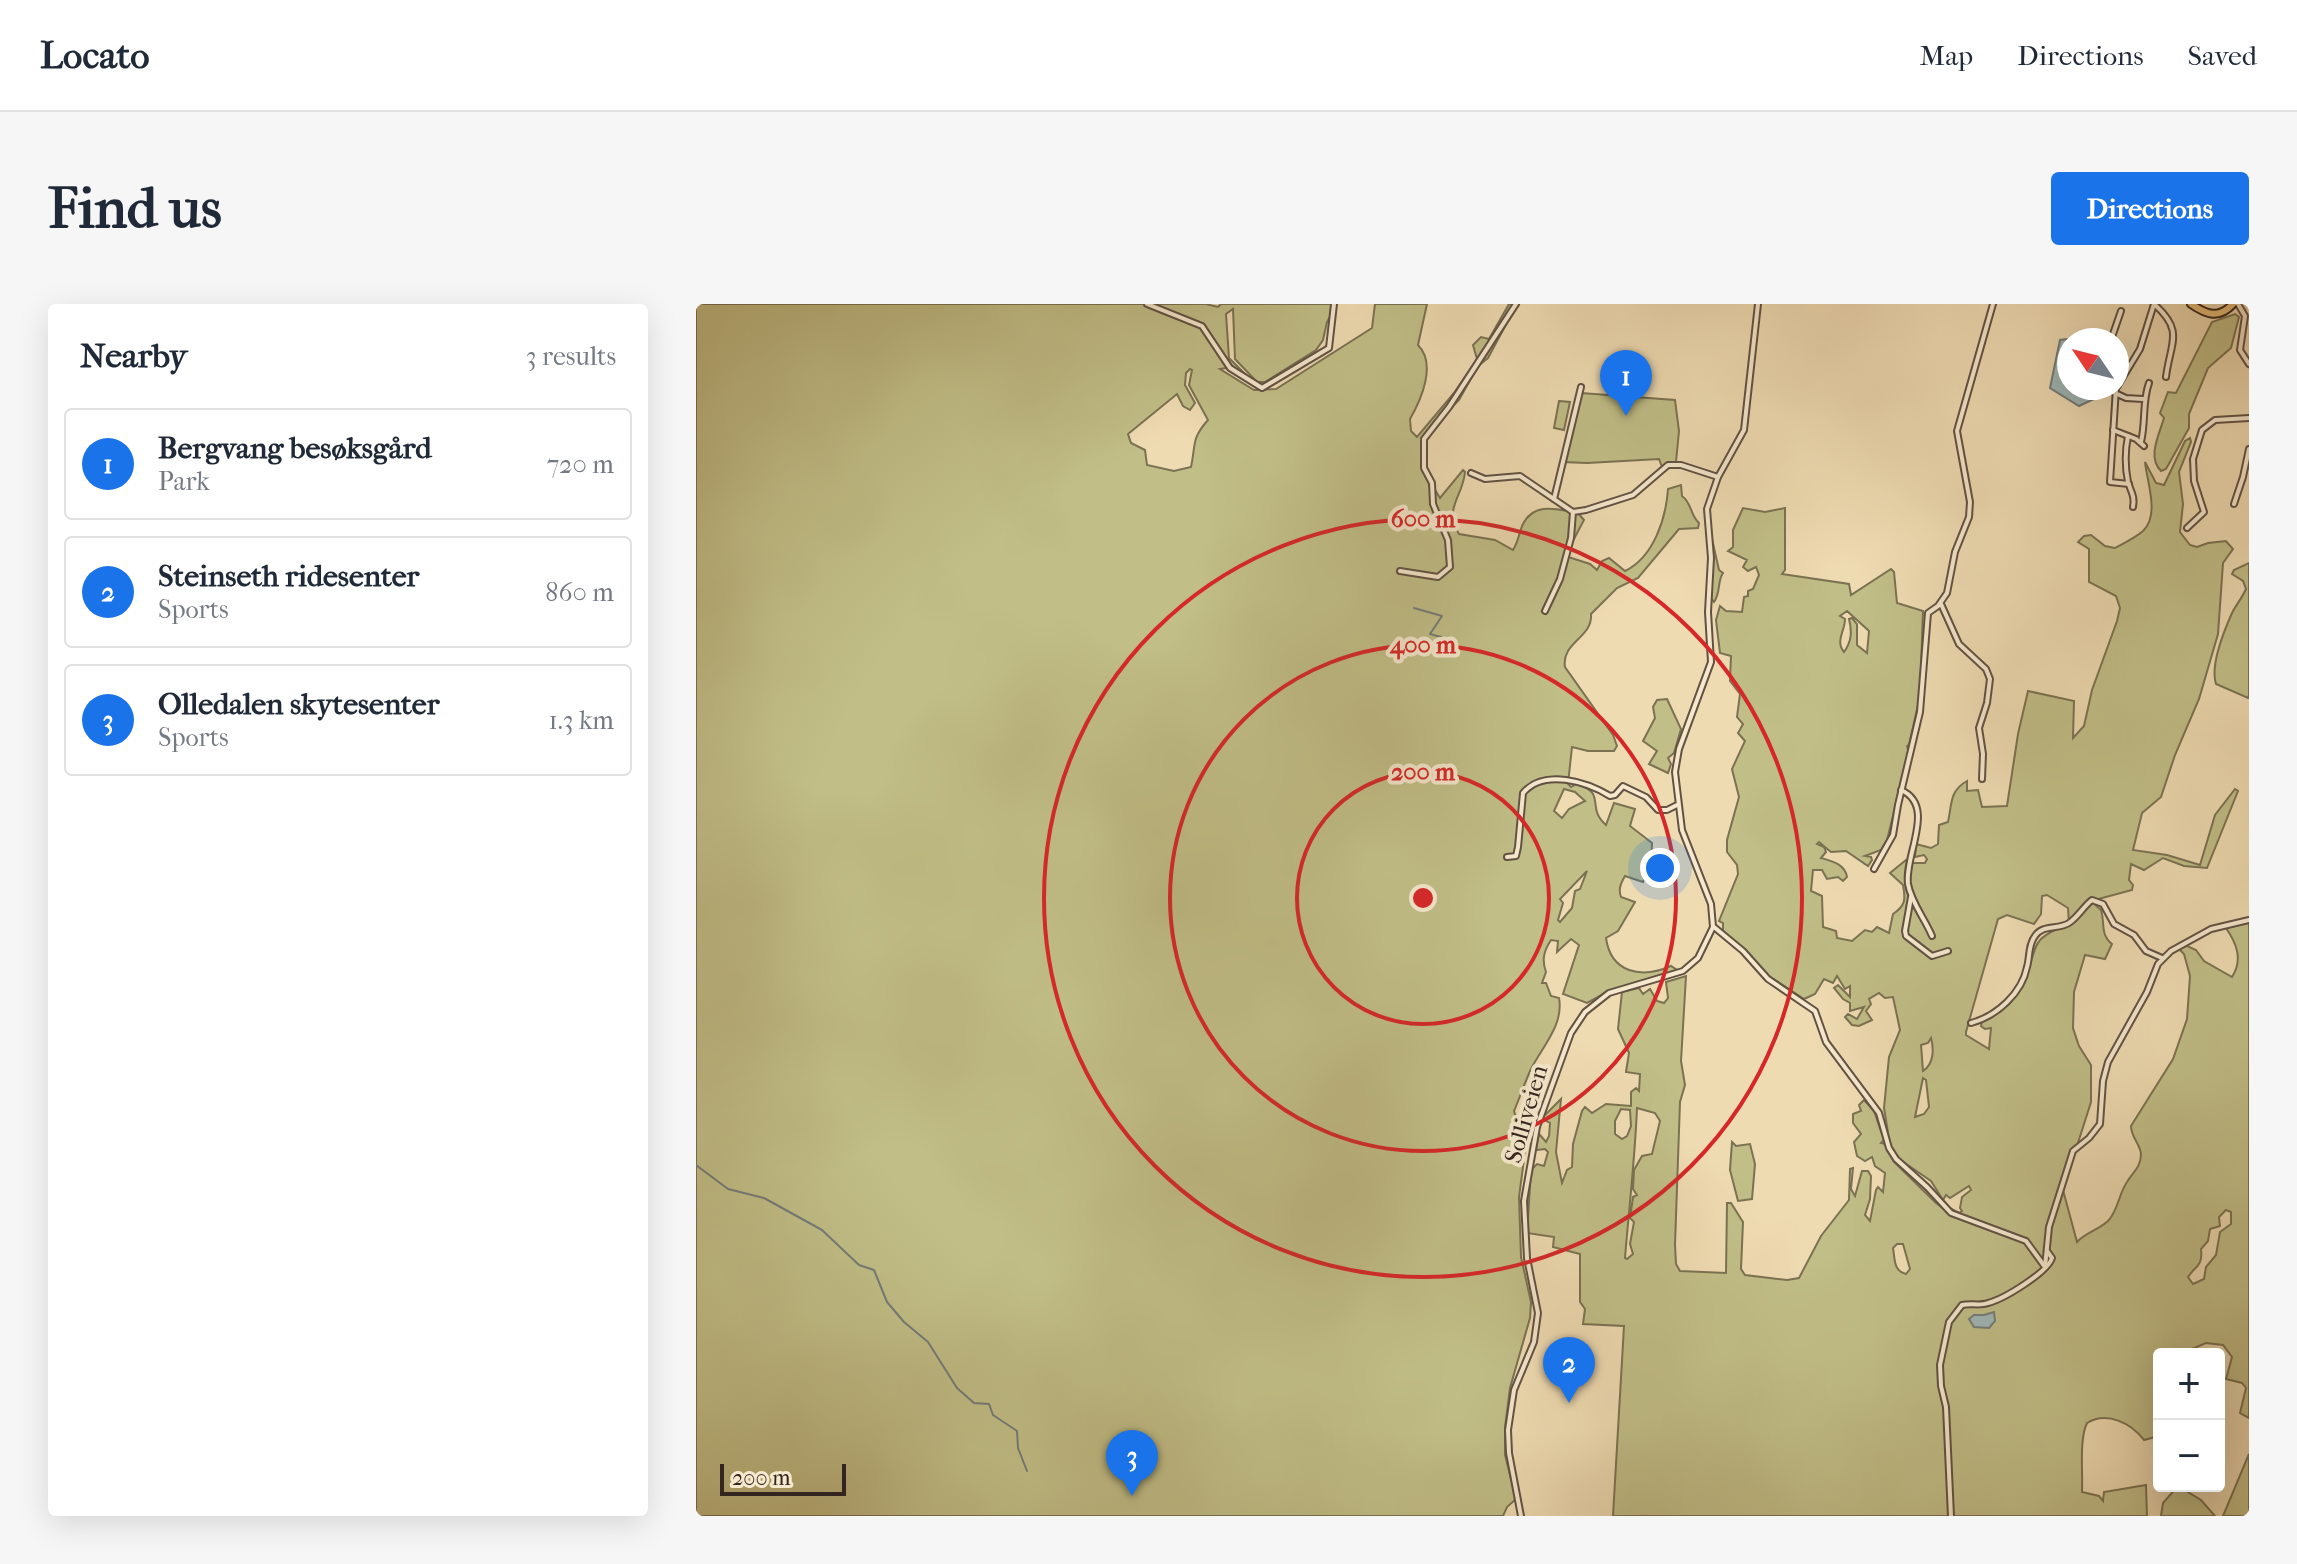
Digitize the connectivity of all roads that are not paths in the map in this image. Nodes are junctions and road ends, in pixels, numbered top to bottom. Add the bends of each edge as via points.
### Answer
1 (1147, 304) edge
2 (1334, 304) edge
3 (1516, 304) edge
4 (1758, 304) edge
5 (1993, 304) edge
6 (2154, 304) edge
7 (2191, 304) edge
8 (2236, 304) edge
9 (2121, 311) dead end
10 (2115, 328) edge
11 (2242, 336) junction
12 (2249, 339) edge
13 (2249, 364) edge
14 (2129, 365) edge
15 (2166, 377) dead end
16 (2149, 383) dead end
17 (1581, 387) dead end
18 (2129, 398) edge
19 (2143, 399) junction
20 (2115, 400) edge
21 (2249, 418) edge
22 (2113, 430) junction
23 (2128, 436) junction
24 (2249, 449) edge
25 (1471, 473) dead end
26 (1718, 477) junction
27 (2129, 484) junction
28 (1554, 499) junction
29 (2234, 504) dead end
30 (2133, 507) dead end
31 (1573, 512) junction
32 (2187, 528) dead end
33 (1400, 571) dead end
34 (1941, 604) junction
35 (1545, 611) dead end
36 (1982, 779) dead end
37 (1901, 790) junction
38 (1677, 805) junction
39 (1507, 857) dead end
40 (1874, 869) dead end
41 (1911, 894) junction
42 (2249, 920) edge
43 (1713, 927) junction
44 (1932, 936) dead end
45 (1948, 951) dead end
46 (2162, 958) junction
47 (1971, 1023) dead end
48 (2045, 1267) junction
49 (1521, 1516) edge
50 (1951, 1516) edge

1 - 2 street via 1202,326 1230,368 1262,388 1329,348
3 - 33 street via 1424,439 1424,468 1448,540 1450,567 1438,577
4 - 26 street via 1744,430
5 - 34 street via 1957,431 1970,509
6 - 14 street via 2140,349
6 - 15 street via 2174,333
7 - 8 main road via 2214,314
8 - 11 street via 2245,316
9 - 10 street
11 - 12 street
11 - 13 street via 2240,350
16 - 19 street
17 - 28 street
18 - 19 street
19 - 23 street via 2142,444
20 - 22 street
21 - 32 street via 2215,420 2202,430 2193,459 2204,512
22 - 23 street
22 - 27 street via 2110,482
23 - 27 street
24 - 29 street
25 - 28 street via 1485,479 1520,476
26 - 31 street via 1674,464 1633,495
26 - 38 street via 1706,521 1711,662 1677,758
27 - 30 street
28 - 31 street
31 - 35 street via 1563,570
34 - 36 street via 1954,636 1990,679 1979,728
34 - 37 street via 1927,616 1920,712
37 - 40 street via 1893,835
37 - 41 street via 1912,796 1917,809 1908,871
38 - 39 street via 1658,810 1623,786 1610,796 1579,782 1536,784 1523,793 1516,856
38 - 43 street via 1711,904
41 - 44 street
41 - 45 street via 1906,936 1932,956
42 - 46 street via 2211,929
43 - 48 street via 1768,979 1815,1011 1833,1052 1879,1113 1896,1159 1951,1213 2026,1241
43 - 49 street, Solliveien via 1698,958 1683,971 1609,993 1585,1012 1571,1033 1537,1127 1524,1201 1527,1258 1538,1313 1534,1342 1514,1390 1508,1430
46 - 47 street via 2146,951 2134,935 2114,924 2103,904 2092,900 2070,922 2037,934 2019,989 1998,1010
46 - 48 street via 2108,1062 2100,1124 2073,1151 2049,1227
48 - 50 street via 1990,1303 1962,1305 1949,1322 1940,1373

